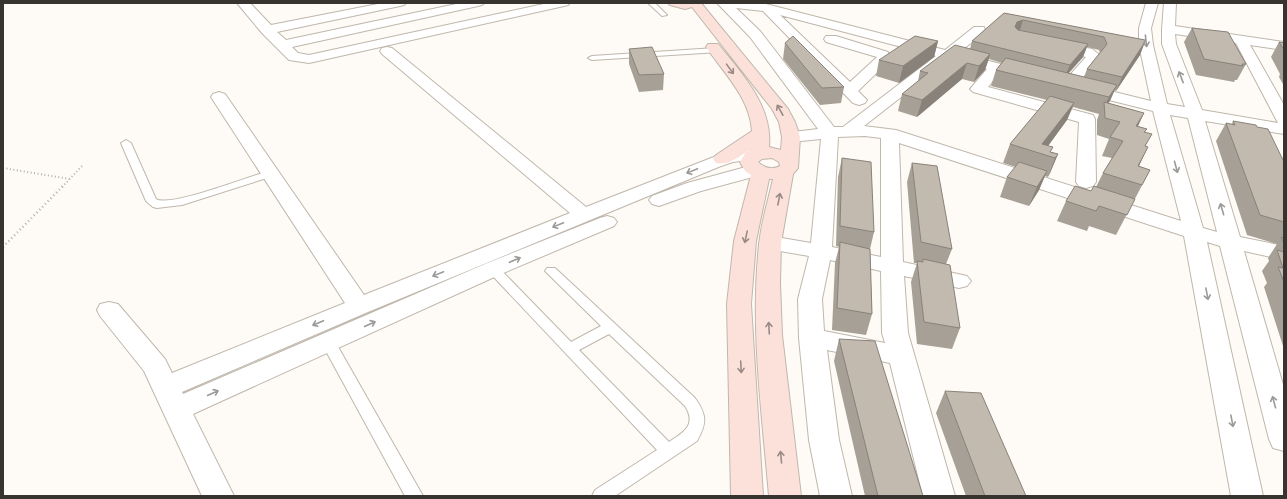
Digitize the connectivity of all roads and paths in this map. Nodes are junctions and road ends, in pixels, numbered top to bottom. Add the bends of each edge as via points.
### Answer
1 (244, 3) edge
2 (400, 3) edge
3 (478, 3) edge
4 (564, 3) edge
5 (651, 3) edge
6 (686, 3) edge
7 (724, 3) edge
8 (1152, 3) edge
9 (1170, 3) edge
10 (766, 8) junction
11 (270, 14) dead end
12 (664, 15) dead end
13 (794, 15) junction
14 (255, 17) junction
15 (1168, 29) junction
16 (267, 30) junction
17 (979, 30) dead end
18 (1241, 40) junction
19 (1042, 43) edge
20 (282, 45) junction
21 (1284, 46) edge
22 (716, 50) junction
23 (387, 51) dead end
24 (948, 54) junction
25 (592, 58) dead end
26 (997, 67) junction
27 (1040, 78) edge
28 (1054, 82) edge
29 (1069, 85) junction
30 (850, 90) junction
31 (219, 97) dead end
32 (860, 101) dead end
33 (1160, 108) junction
34 (1194, 113) junction
35 (1284, 120) edge
36 (1284, 129) edge
37 (840, 131) junction
38 (761, 133) junction
39 (890, 134) junction
40 (791, 137) junction
41 (126, 143) dead end
42 (722, 159) junction
43 (768, 164) junction
44 (83, 165) dead end
45 (3, 168) edge
46 (269, 174) junction
47 (70, 179) junction
48 (1086, 182) dead end
49 (584, 215) junction
50 (1194, 232) junction
51 (1231, 242) junction
52 (770, 244) junction
53 (3, 247) edge
54 (821, 251) junction
55 (1284, 253) edge
56 (892, 267) junction
57 (493, 269) junction
58 (551, 271) dead end
59 (959, 282) dead end
60 (359, 306) junction
61 (109, 310) dead end
62 (610, 327) junction
63 (812, 338) junction
64 (328, 342) junction
65 (570, 348) junction
66 (902, 356) junction
67 (172, 398) junction
68 (1284, 439) edge
69 (668, 451) junction
70 (218, 496) edge
71 (414, 496) edge
72 (601, 496) edge
73 (747, 496) edge
74 (785, 496) edge
75 (836, 496) edge
76 (939, 496) edge
77 (1247, 496) edge

1 - 14 street
2 - 16 street
3 - 20 street
4 - 20 street via 314,59 294,57
5 - 12 lane
6 - 22 main road
40 -> 6 main road via 787,122 773,98
7 - 10 street
7 - 37 street via 755,34
8 -> 33 street via 1145,28 1146,45
9 - 15 street
10 - 13 street
10 - 30 street
11 - 14 street
13 - 24 street
13 - 30 street via 817,36 883,55 884,58
14 - 16 street
15 - 18 street
34 -> 15 street via 1169,44
16 - 20 street
17 - 24 street
18 - 21 street
18 - 35 street
19 - 29 street via 1094,54
22 - 25 lane
22 -> 38 main road via 750,98 760,120
23 - 49 street
24 - 26 street
24 - 37 street
26 - 27 street
26 - 48 street via 978,88 1087,118
28 - 29 street
29 - 33 street
30 - 32 street
31 - 46 street
33 - 34 street
33 -> 50 street
34 - 36 street
51 -> 34 street
37 - 39 street via 870,130
37 - 40 street
37 - 54 street
38 - 42 main road
38 - 43 main road
39 - 50 street
39 - 56 street
40 - 43 main road
41 - 46 lane via 151,201 158,205 178,203
42 - 43 street
42 -> 49 street
52 -> 43 main road
57 -> 43 street via 681,192
43 -> 73 main road via 745,241 740,298 739,334
44 - 47 path
45 - 47 path
46 - 60 street
47 - 53 path
49 -> 60 street
50 - 51 street
50 -> 77 street
51 - 55 street
68 -> 51 street
52 - 54 street
74 -> 52 main road via 769,328
54 - 56 street
54 - 63 street via 810,299
56 - 59 street
56 - 66 street via 895,333
64 -> 57 street
57 - 65 lane
58 - 62 lane
60 -> 67 street
61 - 67 street via 155,366
62 - 65 lane
62 - 69 lane via 695,408 698,416 696,430
63 - 66 street
63 - 75 street via 824,440
67 -> 64 street
64 - 71 lane
65 - 69 lane
66 - 76 street
67 - 70 street
69 - 72 lane

